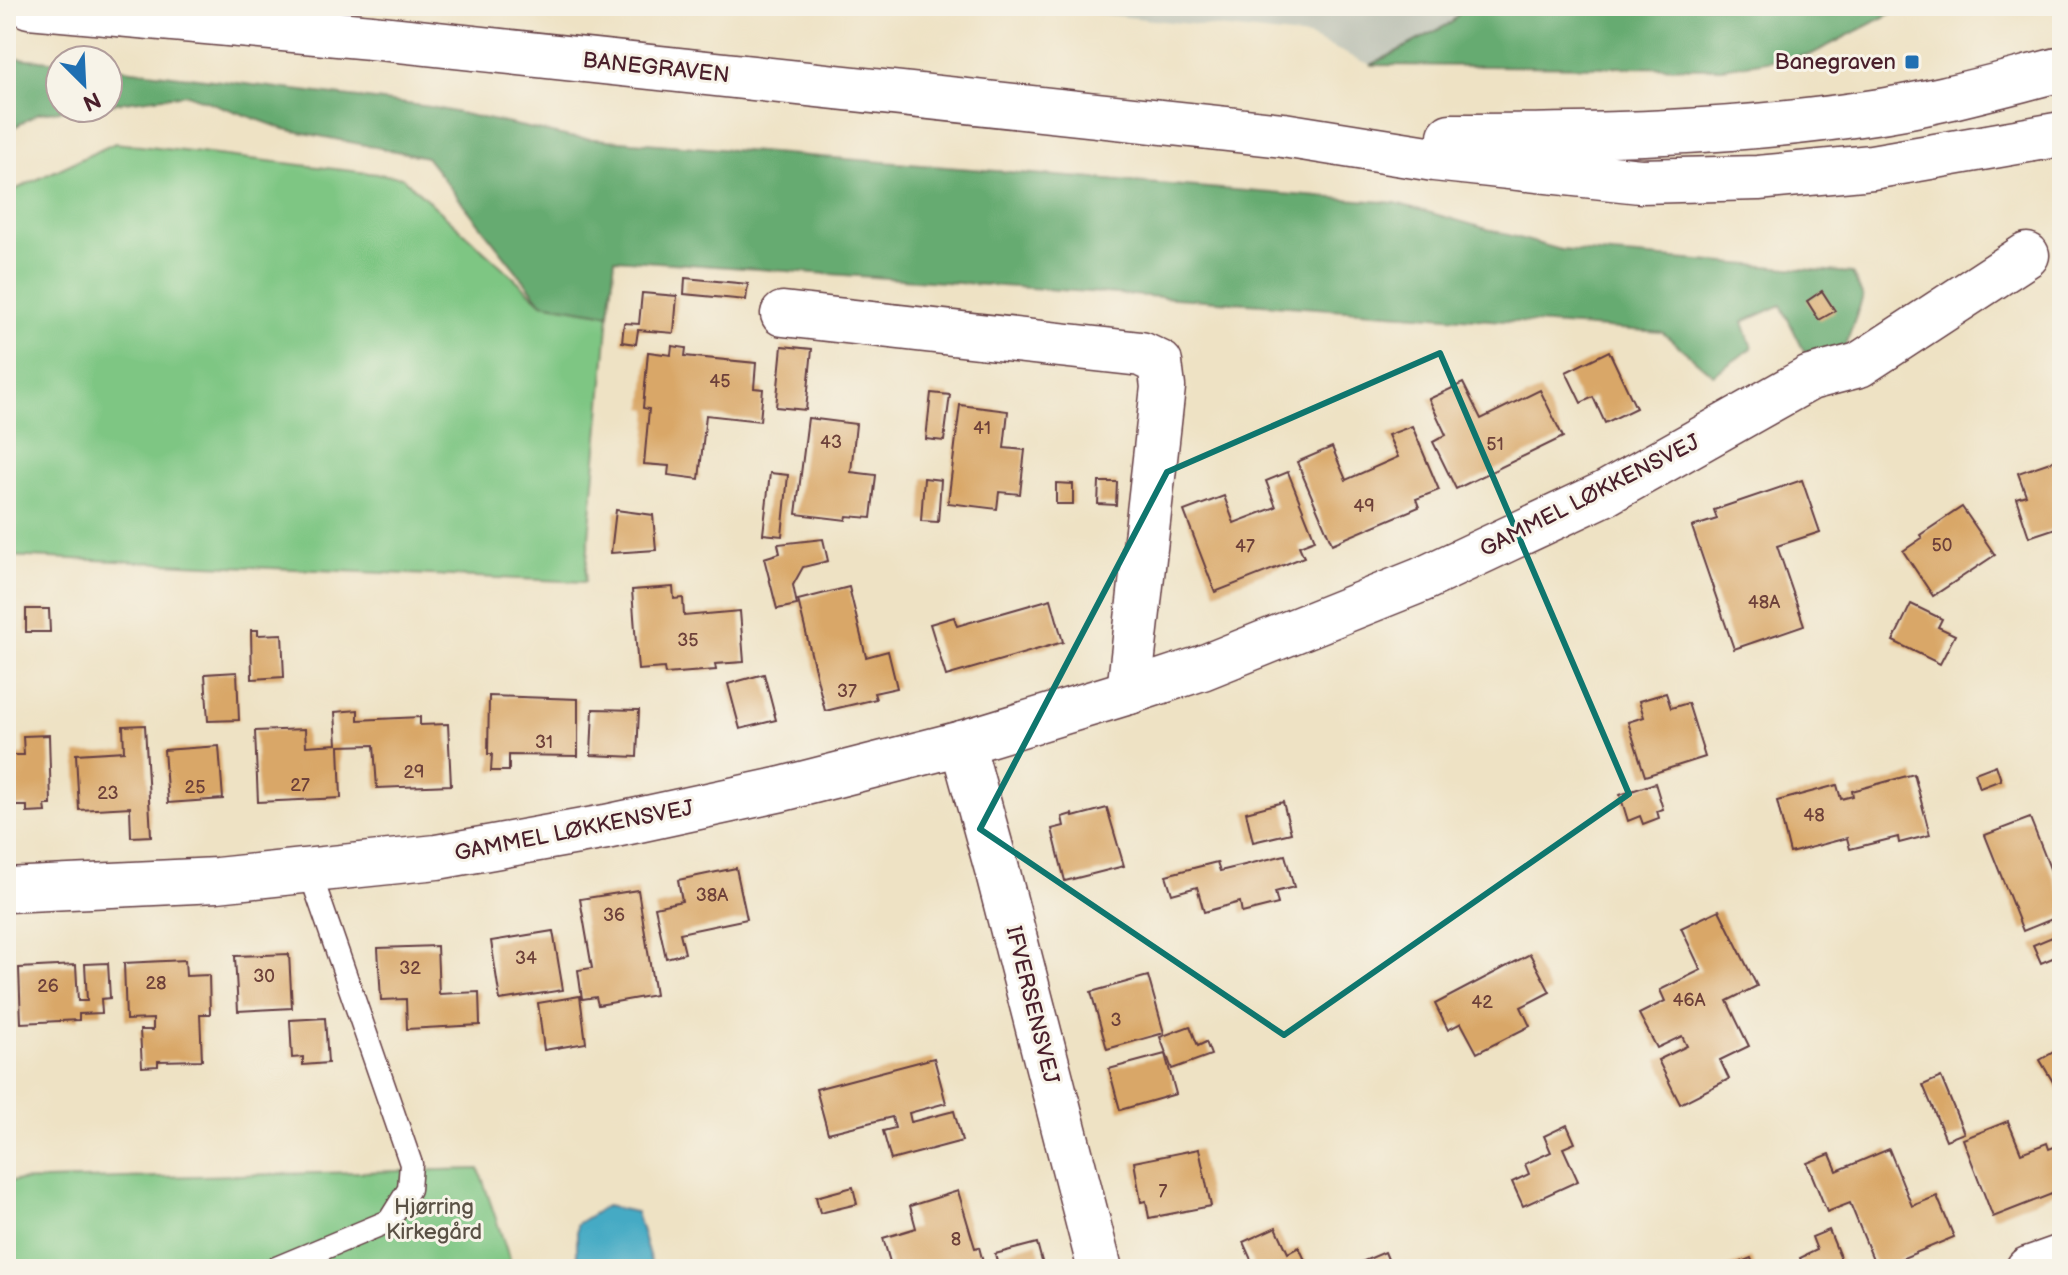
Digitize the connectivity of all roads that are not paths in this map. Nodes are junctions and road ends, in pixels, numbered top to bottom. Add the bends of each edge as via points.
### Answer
1 (29, 6) edge
2 (2062, 69) edge
3 (2062, 134) edge
4 (1283, 135) junction
5 (2027, 255) dead end
6 (783, 314) dead end
7 (1129, 692) junction
8 (962, 743) junction
9 (309, 870) junction
10 (6, 890) edge
11 (2062, 1257) edge
12 (274, 1269) edge
13 (1100, 1269) edge
14 (2028, 1269) edge

1 - 4 street, BANEGRAVEN via 371,37
2 - 4 street, BANEGRAVEN via 1868,113 1729,129 1600,136
3 - 4 street, BANEGRAVEN via 1872,167 1758,178 1640,181 1434,159
5 - 7 street, GAMMEL LØKKENSVEJ via 1859,365 1810,378 1606,493 1421,580
6 - 7 street via 1141,354 1160,363 1163,387
7 - 8 street, GAMMEL LØKKENSVEJ
8 - 9 street, GAMMEL LØKKENSVEJ via 606,827 437,857
8 - 13 street, IFVERSENSVEJ
9 - 10 street, GAMMEL LØKKENSVEJ
9 - 12 lane via 411,1164 409,1189 389,1221
11 - 14 street

